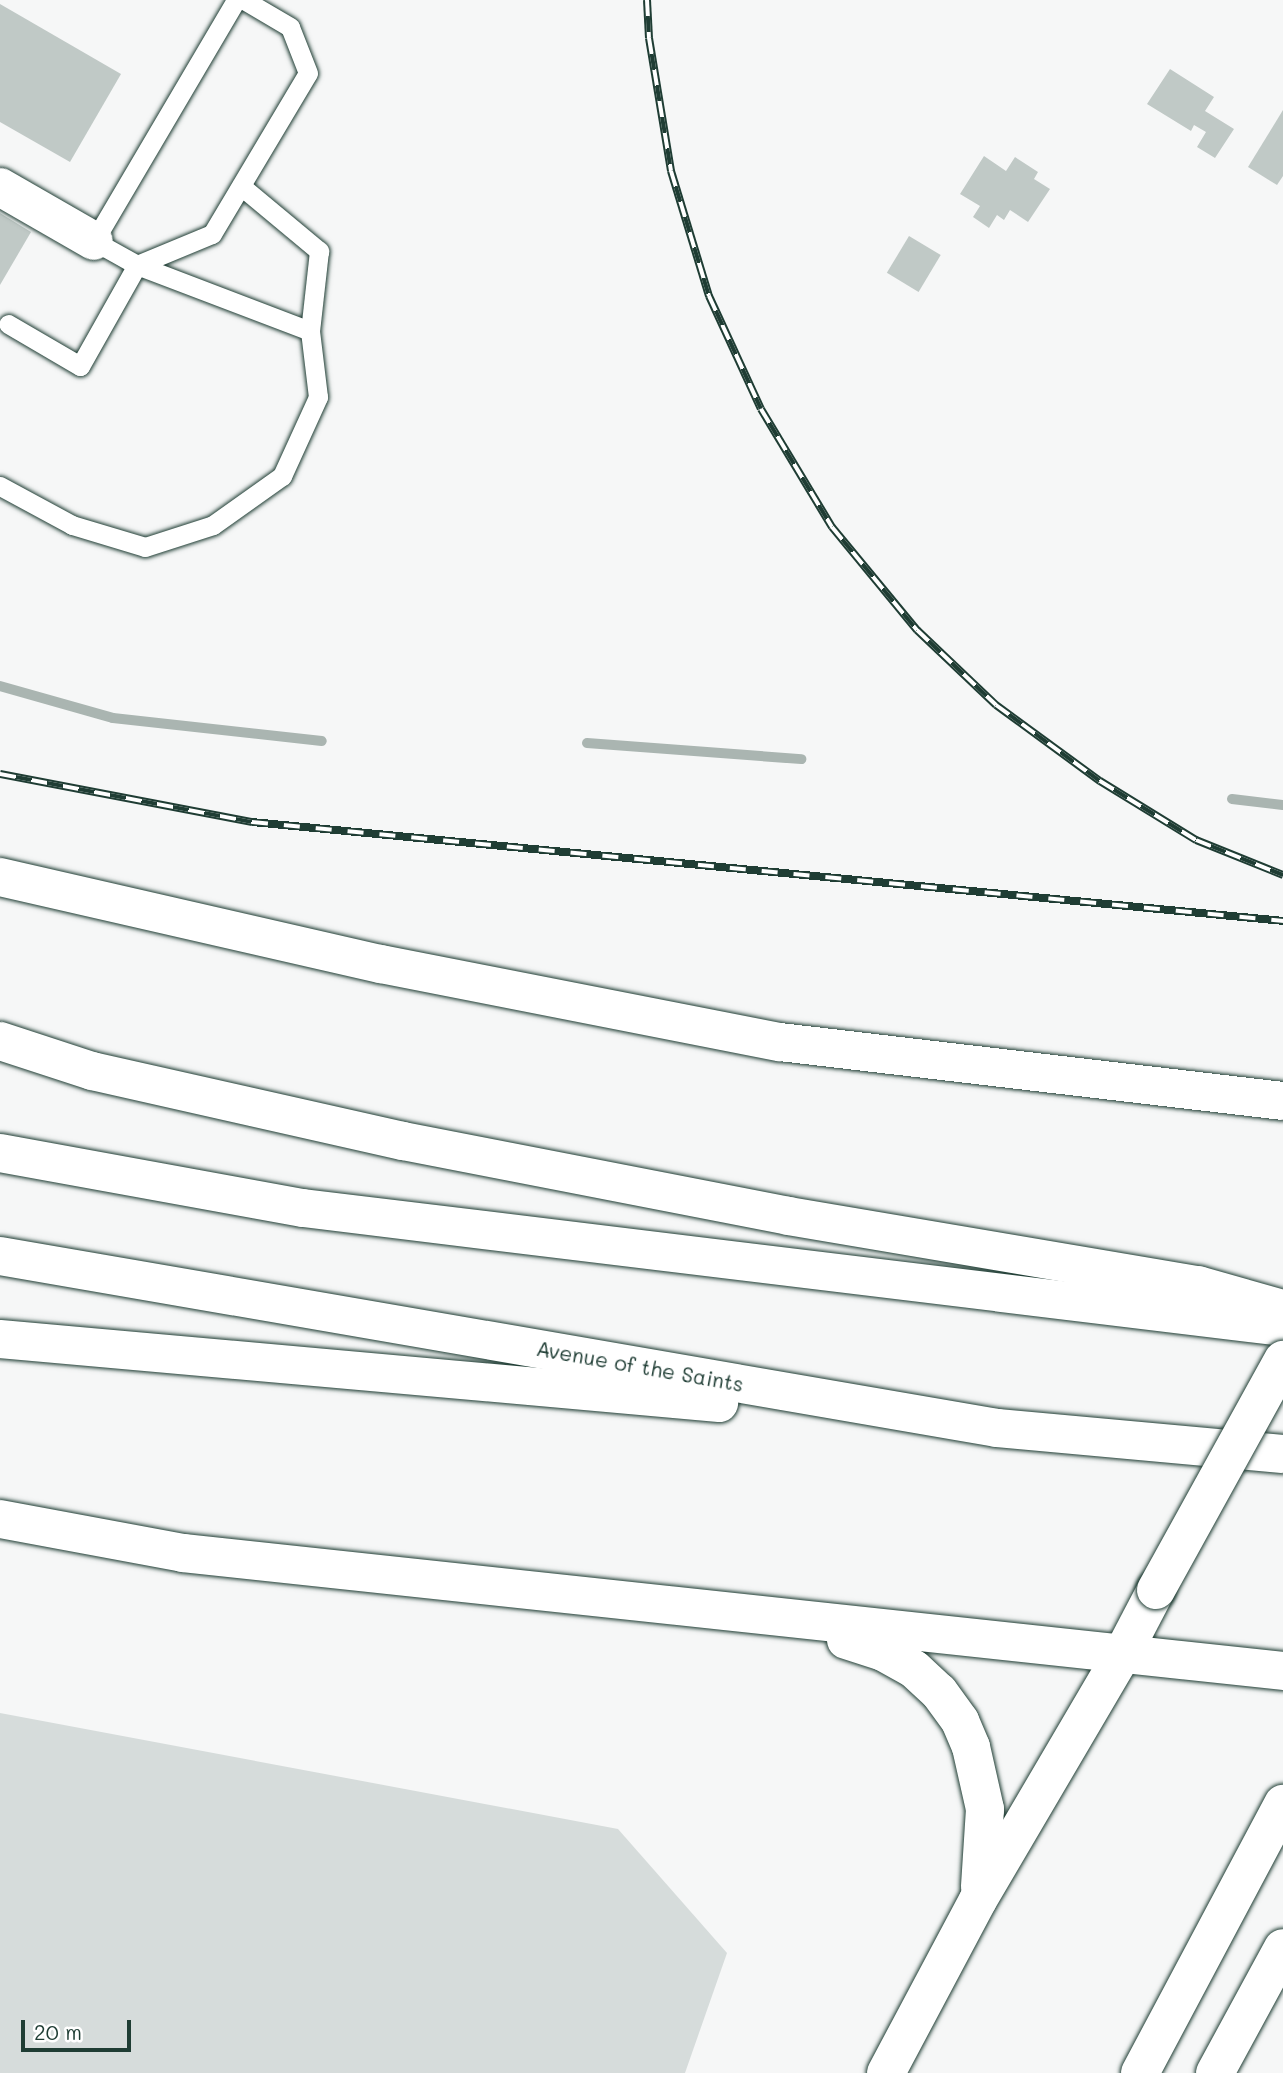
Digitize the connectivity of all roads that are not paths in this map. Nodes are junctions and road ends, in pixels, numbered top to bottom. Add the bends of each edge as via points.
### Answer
1 (236, 0) edge
2 (244, 0) edge
3 (240, 186) junction
4 (0, 187) edge
5 (94, 241) junction
6 (137, 265) junction
7 (8, 324) dead end
8 (310, 331) junction
9 (0, 486) edge
10 (0, 877) edge
11 (0, 1041) edge
12 (1280, 1099) edge
13 (0, 1153) edge
14 (0, 1256) edge
15 (1283, 1309) edge
16 (1283, 1327) edge
17 (0, 1339) edge
18 (1283, 1360) edge
19 (996, 1428) junction
20 (1283, 1454) edge
21 (0, 1519) edge
22 (724, 1613) junction
23 (1123, 1653) junction
24 (1283, 1671) edge
25 (1283, 1804) edge
26 (978, 1900) junction
27 (1283, 1948) edge
28 (886, 2073) edge
29 (1140, 2073) edge
30 (1215, 2073) edge

1 - 5 lane
2 - 3 lane via 290,27 308,74
3 - 6 lane via 212,234
3 - 8 lane via 319,251
4 - 5 main road
5 - 6 lane
6 - 7 lane via 80,366
6 - 8 lane
8 - 9 lane via 318,397 282,475 213,525 145,547 72,525
10 - 12 main road via 381,964 780,1042
11 - 15 main road via 92,1071 403,1141 788,1216 1198,1285
13 - 16 main road via 303,1208
14 - 19 main road, Avenue of the Saints
17 - 19 main road
18 - 23 main road, bridge
19 - 20 main road, Avenue of the Saints
21 - 22 main road via 183,1553
22 - 23 main road
22 - 26 main road via 883,1652 914,1669 939,1692 960,1721 971,1747 985,1809
23 - 24 main road
23 - 26 main road
25 - 29 main road
26 - 28 main road
27 - 30 main road

